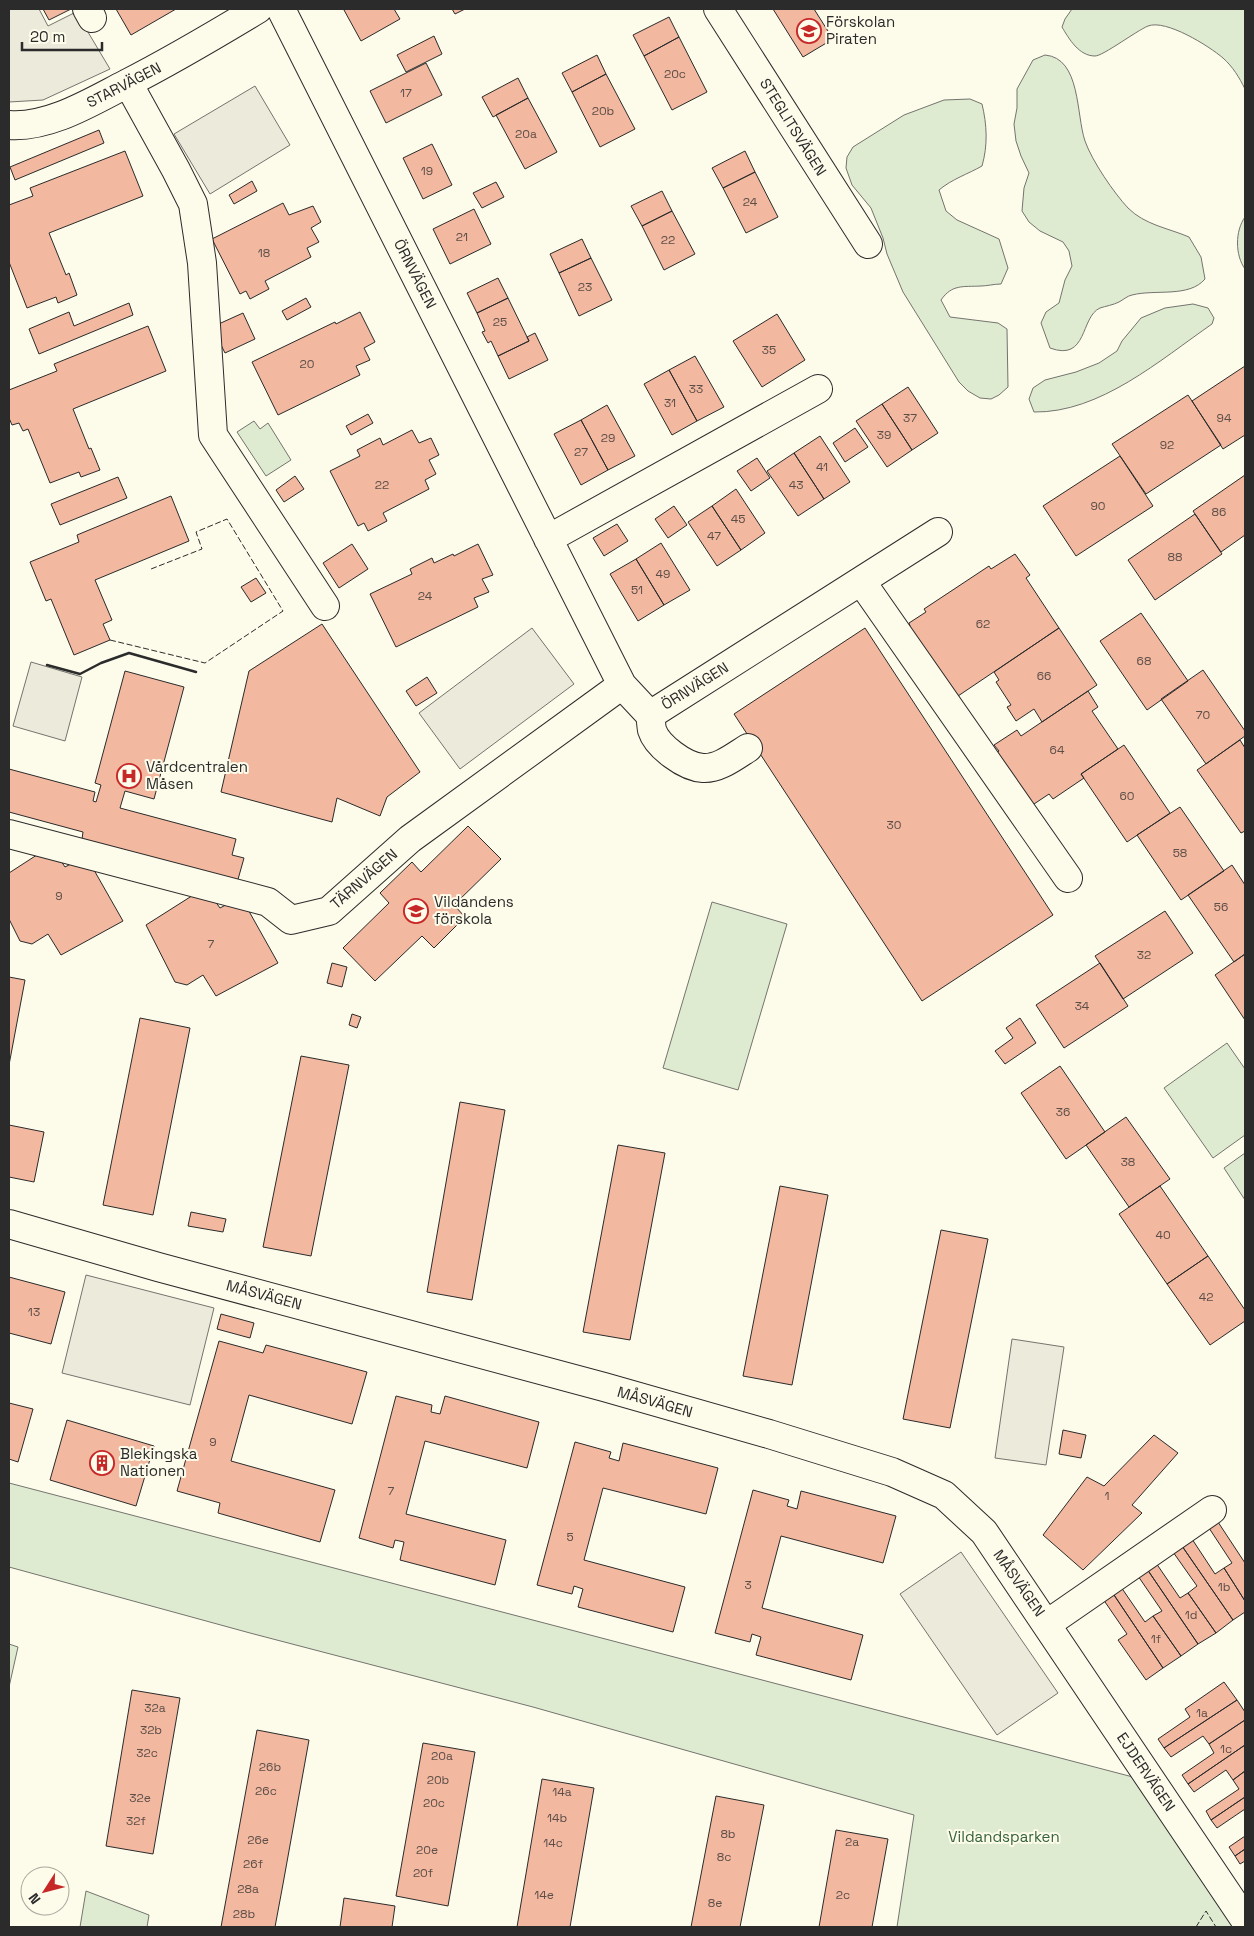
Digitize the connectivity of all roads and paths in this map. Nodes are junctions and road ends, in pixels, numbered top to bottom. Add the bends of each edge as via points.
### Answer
1 (258, 9) edge
2 (281, 9) edge
3 (718, 9) edge
4 (128, 83) junction
5 (9, 125) edge
6 (868, 244) dead end
7 (818, 389) dead end
8 (938, 532) dead end
9 (548, 539) junction
10 (861, 581) junction
11 (326, 606) dead end
12 (622, 685) junction
13 (650, 715) junction
14 (748, 748) dead end
15 (9, 834) edge
16 (1068, 878) dead end
17 (9, 1224) edge
18 (1212, 1510) dead end
19 (1047, 1624) junction
20 (1245, 1920) edge

1 - 4 street, STARVÄGEN
2 - 9 street, ÖRNVÄGEN
3 - 6 street, STEGLITSVÄGEN
4 - 5 street, STARVÄGEN via 51,120
4 - 11 street via 193,204 202,263 213,435
7 - 9 street
8 - 10 street, ÖRNVÄGEN
9 - 12 street, ÖRNVÄGEN
10 - 13 street, ÖRNVÄGEN
10 - 16 street
12 - 13 street, ÖRNVÄGEN
12 - 15 street, TÄRNVÄGEN via 410,839 328,911 301,918 291,920 268,902
13 - 14 street via 652,731 668,752 687,764 703,768 724,764
17 - 19 street, MÅSVÄGEN via 604,1387 892,1472 944,1495 984,1532
18 - 19 street, MÅSVÄGEN
19 - 20 street, EJDERVÄGEN

